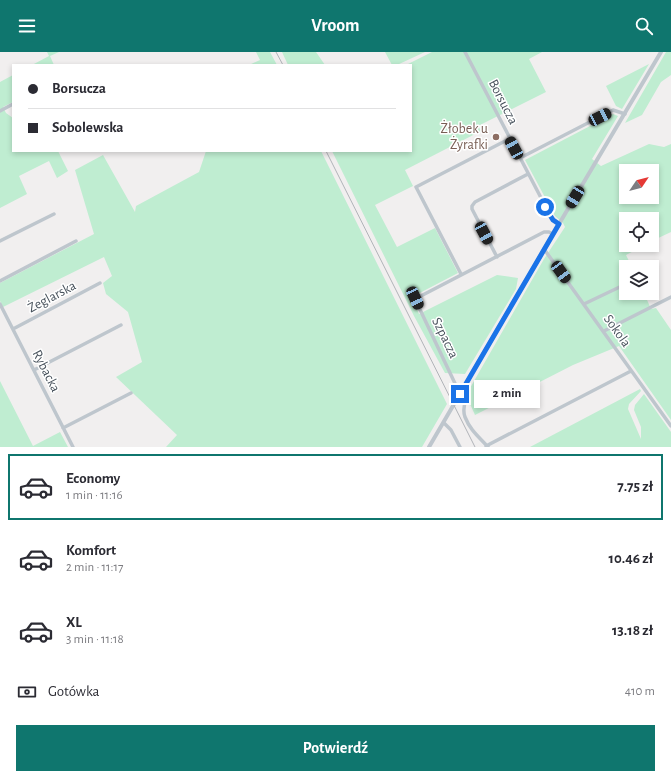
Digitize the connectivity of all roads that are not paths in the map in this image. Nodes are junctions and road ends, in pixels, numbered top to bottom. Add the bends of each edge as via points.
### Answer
1 (465, 52) edge
2 (660, 52) edge
3 (12, 104) edge
4 (0, 110) edge
5 (625, 114) junction
6 (509, 139) junction
7 (520, 158) junction
8 (528, 174) junction
9 (54, 214) dead end
10 (559, 224) junction
11 (553, 234) junction
12 (76, 240) dead end
13 (0, 241) edge
14 (544, 249) junction
15 (497, 257) junction
16 (461, 274) junction
17 (0, 281) edge
18 (100, 283) dead end
19 (619, 287) edge
20 (671, 296) edge
21 (0, 304) edge
22 (584, 304) junction
23 (121, 325) dead end
24 (13, 329) junction
25 (604, 331) junction
26 (34, 370) junction
27 (631, 371) junction
28 (131, 393) dead end
29 (460, 394) junction
30 (444, 422) junction
31 (671, 426) edge
32 (63, 428) junction
33 (487, 446) edge
34 (73, 447) edge
35 (429, 447) edge
36 (460, 447) edge

1 - 6 street, Borsucza
2 - 5 street
3 - 4 street
5 - 7 street via 614,110
5 - 10 street
6 - 7 street, Borsucza
6 - 16 street via 416,187
7 - 8 street, Borsucza
8 - 10 street, Borsucza via 551,217
8 - 15 street via 472,206
9 - 13 street
10 - 11 street
11 - 14 street
11 - 15 street via 544,232
12 - 17 street
14 - 22 street, Sokola
14 - 29 street
15 - 16 street
16 - 29 street, Szpacza via 415,298
18 - 24 street, Żeglarska
19 - 22 street
20 - 25 street
21 - 24 street, Rybacka
22 - 25 street, Sokola
23 - 26 street
24 - 26 street, Rybacka
25 - 27 street, Sokola
26 - 32 street, Rybacka
27 - 31 street, Sokola
27 - 33 street
28 - 32 street
29 - 30 street
29 - 33 street, Szpacza via 465,400 465,416 473,433
30 - 35 street
30 - 36 street
32 - 34 street, Rybacka

